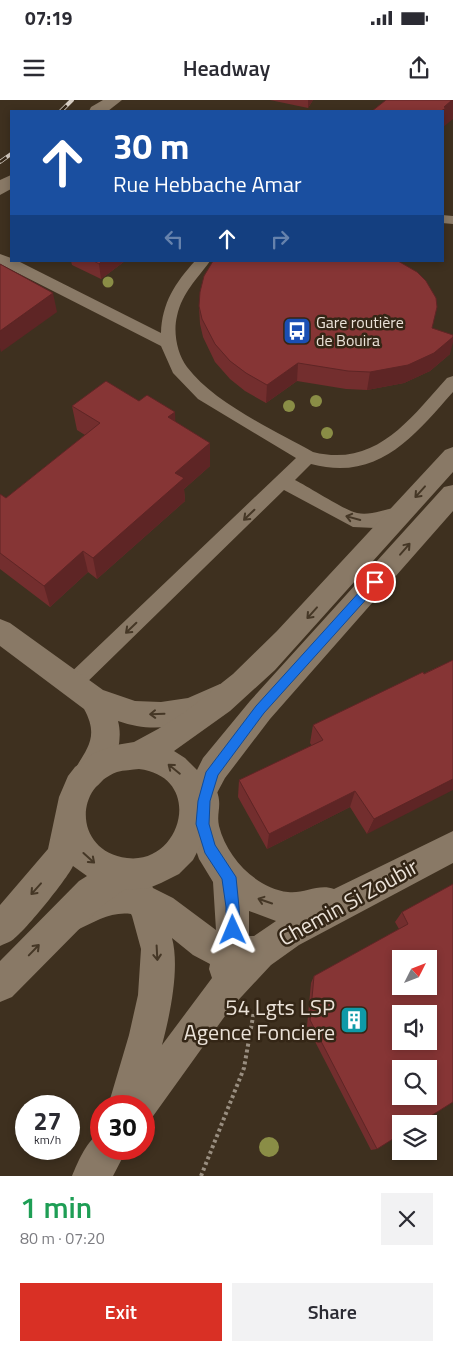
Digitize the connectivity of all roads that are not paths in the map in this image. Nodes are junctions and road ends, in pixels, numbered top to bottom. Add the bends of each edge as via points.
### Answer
1 (114, 100) edge
2 (99, 110) edge
3 (10, 181) edge
4 (0, 189) edge
5 (0, 258) edge
6 (202, 262) edge
7 (168, 343) junction
8 (453, 382) edge
9 (453, 456) edge
10 (308, 457) junction
11 (284, 482) junction
12 (453, 494) edge
13 (400, 514) junction
14 (0, 631) edge
15 (237, 690) junction
16 (83, 692) junction
17 (139, 755) junction
18 (212, 772) junction
19 (85, 779) junction
20 (70, 815) junction
21 (200, 824) junction
22 (453, 846) edge
23 (229, 877) junction
24 (130, 882) junction
25 (347, 900) junction
26 (0, 929) edge
27 (245, 953) junction
28 (0, 985) edge
29 (129, 1095) edge
30 (146, 1095) edge
31 (101, 1160) edge
32 (91, 1176) edge

1 - 2 main road
3 - 4 main road
5 - 7 lane
6 - 7 lane via 182,284 169,317
7 - 10 lane via 179,369 204,395
8 - 10 lane via 413,426 387,448 357,461 327,462
9 -> 13 main road
10 - 11 lane
13 -> 11 lane via 375,521 353,520
11 -> 16 lane
18 -> 12 main road via 260,710
13 -> 15 main road
14 - 16 main road
15 -> 16 main road via 191,710 161,715 135,714
15 - 17 main road via 168,740
16 - 19 main road via 102,712 106,730 105,749
17 - 19 main road via 119,757 100,765
21 -> 17 main road via 189,783 176,768 159,758
18 - 21 main road
18 - 21 main road via 204,801 203,824
19 - 20 main road via 74,796
20 -> 24 main road via 72,836 83,853 99,867
20 -> 26 main road via 61,857
21 - 23 main road
21 - 24 main road via 180,853 165,865
22 - 25 main road, Chemin Si Zoubir
25 -> 23 main road via 289,909 249,896
23 - 27 main road
24 - 27 main road via 200,940 218,950
28 -> 24 main road via 91,893
24 -> 29 main road via 148,913 158,958 148,1035
25 - 27 main road, Chemin Si Zoubir
27 - 30 main road, Chemin Si Zoubir via 218,997
31 - 32 main road

